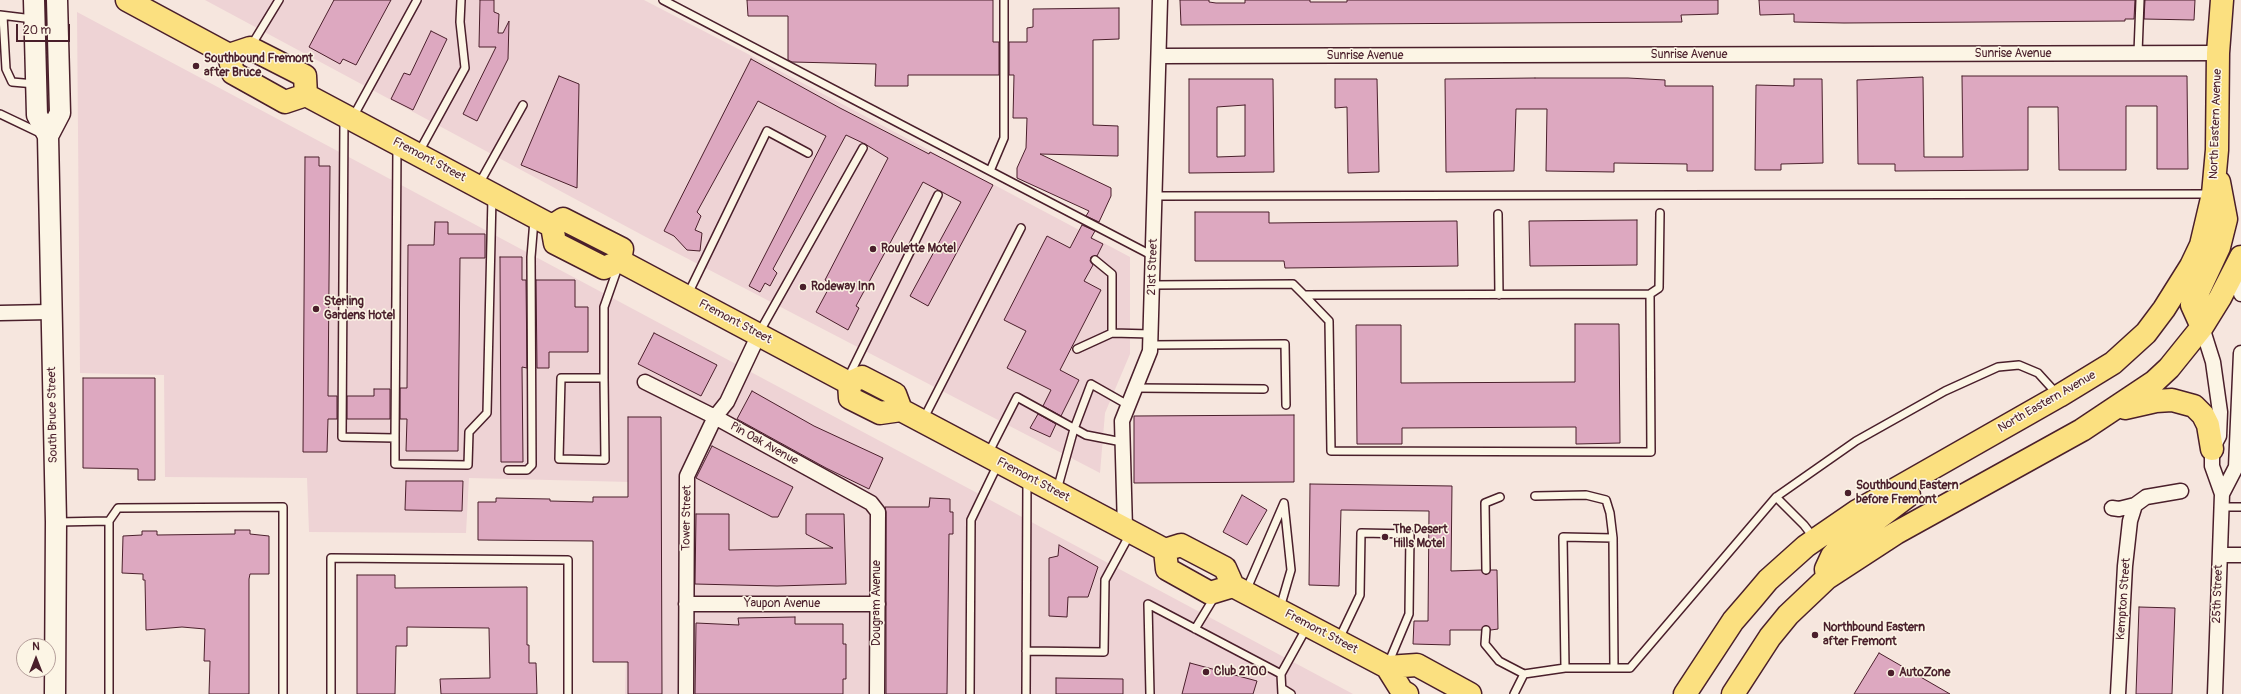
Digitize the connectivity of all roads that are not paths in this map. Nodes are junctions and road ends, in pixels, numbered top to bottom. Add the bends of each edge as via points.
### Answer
1 (57, 0) edge
2 (127, 0) edge
3 (279, 0) edge
4 (417, 0) edge
5 (461, 0) edge
6 (663, 0) edge
7 (1004, 0) edge
8 (1160, 0) edge
9 (2140, 0) edge
10 (2222, 0) edge
11 (34, 9) edge
12 (2, 16) edge
13 (250, 48) junction
14 (2138, 53) junction
15 (2218, 53) junction
16 (229, 55) junction
17 (1160, 56) junction
18 (36, 84) junction
19 (306, 95) junction
20 (523, 105) dead end
21 (0, 114) edge
22 (348, 117) junction
23 (48, 136) junction
24 (397, 143) junction
25 (863, 148) dead end
26 (808, 153) dead end
27 (418, 154) junction
28 (2216, 167) junction
29 (990, 171) junction
30 (485, 190) junction
31 (2213, 194) junction
32 (938, 195) dead end
33 (1156, 196) junction
34 (1660, 213) dead end
35 (1498, 214) dead end
36 (543, 221) junction
37 (1021, 228) dead end
38 (1153, 256) junction
39 (1095, 260) dead end
40 (620, 261) junction
41 (2240, 262) edge
42 (1153, 285) junction
43 (1650, 294) junction
44 (2241, 294) edge
45 (1304, 295) junction
46 (1499, 295) junction
47 (687, 297) junction
48 (50, 312) junction
49 (0, 313) edge
50 (2202, 327) junction
51 (1112, 333) junction
52 (758, 334) junction
53 (1151, 340) junction
54 (1077, 349) dead end
55 (2241, 353) edge
56 (2241, 374) edge
57 (604, 378) junction
58 (645, 382) dead end
59 (848, 382) junction
60 (1135, 388) junction
61 (1264, 389) dead end
62 (2059, 396) junction
63 (1128, 405) junction
64 (1286, 405) dead end
65 (2240, 408) edge
66 (2108, 413) junction
67 (715, 417) junction
68 (922, 421) junction
69 (1074, 429) junction
70 (2239, 436) edge
71 (395, 438) junction
72 (1122, 442) junction
73 (1978, 442) junction
74 (2212, 449) junction
75 (993, 459) junction
76 (508, 470) dead end
77 (1027, 477) junction
78 (2181, 491) dead end
79 (1056, 492) junction
80 (1535, 496) dead end
81 (1500, 497) dead end
82 (1776, 497) junction
83 (2222, 500) junction
84 (2134, 505) junction
85 (2241, 507) edge
86 (2112, 508) dead end
87 (878, 512) joint
88 (109, 521) junction
89 (56, 522) junction
90 (1128, 530) junction
91 (1613, 538) junction
92 (1815, 540) junction
93 (1165, 550) junction
94 (2220, 555) junction
95 (2241, 555) edge
96 (1486, 570) dead end
97 (1827, 578) junction
98 (1232, 590) junction
99 (686, 604) junction
100 (878, 604) junction
101 (1279, 610) junction
102 (1308, 626) junction
103 (1195, 629) junction
104 (1486, 630) dead end
105 (1338, 641) junction
106 (1026, 651) junction
107 (1387, 667) junction
108 (1565, 668) junction
109 (1614, 668) junction
110 (1281, 674) junction
111 (1524, 674) junction
112 (1282, 692) edge
113 (55, 694) edge
114 (109, 694) edge
115 (283, 694) edge
116 (331, 694) edge
117 (568, 694) edge
118 (686, 694) edge
119 (877, 694) edge
120 (970, 694) edge
121 (1026, 694) edge
122 (1150, 694) edge
123 (1291, 694) edge
124 (1407, 694) edge
125 (1470, 694) edge
126 (1514, 694) edge
127 (1685, 694) edge
128 (1733, 694) edge
129 (2118, 694) edge
130 (2215, 694) edge

1 - 23 street, South Bruce Street via 60,113
2 - 16 main road
3 - 13 lane
4 - 22 lane
5 - 27 lane via 460,22 465,68
6 - 29 lane
7 - 29 lane via 1004,138
8 - 17 street, 21st Street
9 - 14 lane
10 - 15 main road, North Eastern Avenue
11 - 12 lane
11 - 18 street, South Bruce Street
12 - 18 lane via 6,69 12,82
13 - 16 main road
13 - 19 main road via 304,76
14 - 15 street, Sunrise Avenue
14 - 17 street, Sunrise Avenue
15 - 28 main road, North Eastern Avenue
16 - 19 main road via 232,73 285,102
17 - 33 street, 21st Street
18 - 23 street, South Bruce Street via 37,116
19 - 22 main road, Fremont Street
20 - 30 lane
21 - 23 lane
22 - 24 main road, Fremont Street
22 - 71 lane via 342,437
23 - 48 street, South Bruce Street
24 - 27 main road, Fremont Street
24 - 71 lane
25 - 52 lane
26 - 47 lane via 767,131
27 - 30 main road, Fremont Street
28 - 31 main road, North Eastern Avenue
28 - 50 main road via 2226,220 2219,247 2192,305
29 - 38 lane
30 - 36 main road, Fremont Street
30 - 71 lane via 487,413 469,432 468,465 395,464
31 - 33 lane
31 - 62 main road, North Eastern Avenue via 2201,245 2188,272 2146,333 2113,363
32 - 59 lane
33 - 38 street, 21st Street
34 - 43 lane via 1659,288
35 - 46 lane
36 - 40 main road via 563,219 622,249
36 - 76 lane via 531,257 532,465 527,470
37 - 68 lane
38 - 42 street, 21st Street
39 - 51 lane via 1112,274
40 - 47 main road, Fremont Street
40 - 57 lane via 604,307
41 - 44 street
41 - 50 main road
42 - 45 lane via 1293,284
42 - 53 street, 21st Street
43 - 45 lane via 1651,452 1331,451 1330,321
43 - 46 lane
45 - 46 lane
47 - 52 main road, Fremont Street
48 - 49 street
48 - 89 street, South Bruce Street
50 - 66 main road via 2169,368 2154,382
50 - 74 street, 25th Street via 2217,382 2219,436
51 - 53 lane
51 - 54 lane
52 - 59 main road, Fremont Street
52 - 67 street, Tower Street via 727,402
53 - 60 street, 21st Street via 1150,351
53 - 64 lane via 1286,344
55 - 56 street, 25th Street
56 - 65 street, 25th Street
57 - 57 lane via 605,460 559,459 561,378
58 - 67 street, Pin Oak Avenue
59 - 68 main road, Fremont Street via 850,398 880,413 901,410
60 - 61 lane
60 - 63 street, 21st Street
62 - 73 main road, North Eastern Avenue
62 - 82 lane via 2038,373 2019,365 1998,367 1945,391 1856,441
63 - 69 lane via 1091,384
63 - 72 street, 21st Street via 1122,421
65 - 70 street, 25th Street
66 - 74 main road via 2156,401 2181,401 2194,406 2203,415 2208,425
66 - 97 main road via 2053,447 1896,533
67 - 87 street, Pin Oak Avenue via 871,503
67 - 99 street, Tower Street via 687,476
68 - 75 main road, Fremont Street
69 - 72 lane via 1086,435
69 - 75 lane via 1017,397
69 - 79 lane
70 - 83 street, 25th Street via 2236,467
72 - 90 street, 21st Street
73 - 92 main road, North Eastern Avenue via 1857,511
73 - 97 main road via 1847,540 1832,556 1826,569
74 - 83 street, 25th Street via 2212,466
75 - 77 main road, Fremont Street
75 - 120 lane via 971,520
77 - 79 main road, Fremont Street
77 - 106 lane
78 - 84 street via 2146,497
79 - 90 main road, Fremont Street
80 - 91 lane via 1586,495 1606,500
81 - 96 lane via 1485,503
82 - 92 lane
82 - 109 lane via 1630,668
83 - 85 lane
83 - 94 street, 25th Street
84 - 86 street
84 - 129 street, Kempton Street via 2125,566
87 - 100 street, Dougram Avenue
88 - 89 lane
88 - 114 lane
88 - 115 lane via 118,508 284,507
89 - 113 street, South Bruce Street
90 - 93 main road, Fremont Street
90 - 106 lane via 1105,580 1104,652
91 - 108 lane via 1563,537
91 - 109 lane
92 - 127 main road, North Eastern Avenue via 1788,562 1752,599 1734,621
93 - 98 main road, Fremont Street via 1167,569 1210,592
93 - 98 main road via 1181,544 1225,568
94 - 95 street
94 - 130 street, 25th Street
97 - 128 main road via 1788,615 1770,637
98 - 101 main road, Fremont Street
98 - 101 lane via 1284,502 1291,570
98 - 103 lane
99 - 100 street, Yaupon Avenue
99 - 118 street, Tower Street
100 - 119 street, Dougram Avenue
101 - 102 main road, Fremont Street
102 - 105 main road, Fremont Street
102 - 110 lane
103 - 110 lane
103 - 122 lane via 1148,604
104 - 111 lane via 1485,644 1499,661
105 - 107 main road, Fremont Street
105 - 107 lane via 1360,595 1361,533 1410,534 1409,614
106 - 121 lane
107 - 124 main road via 1402,691
107 - 125 main road via 1417,665
108 - 109 lane
108 - 111 lane
110 - 112 lane
111 - 126 lane
112 - 123 lane
116 - 117 lane via 331,558 568,560

